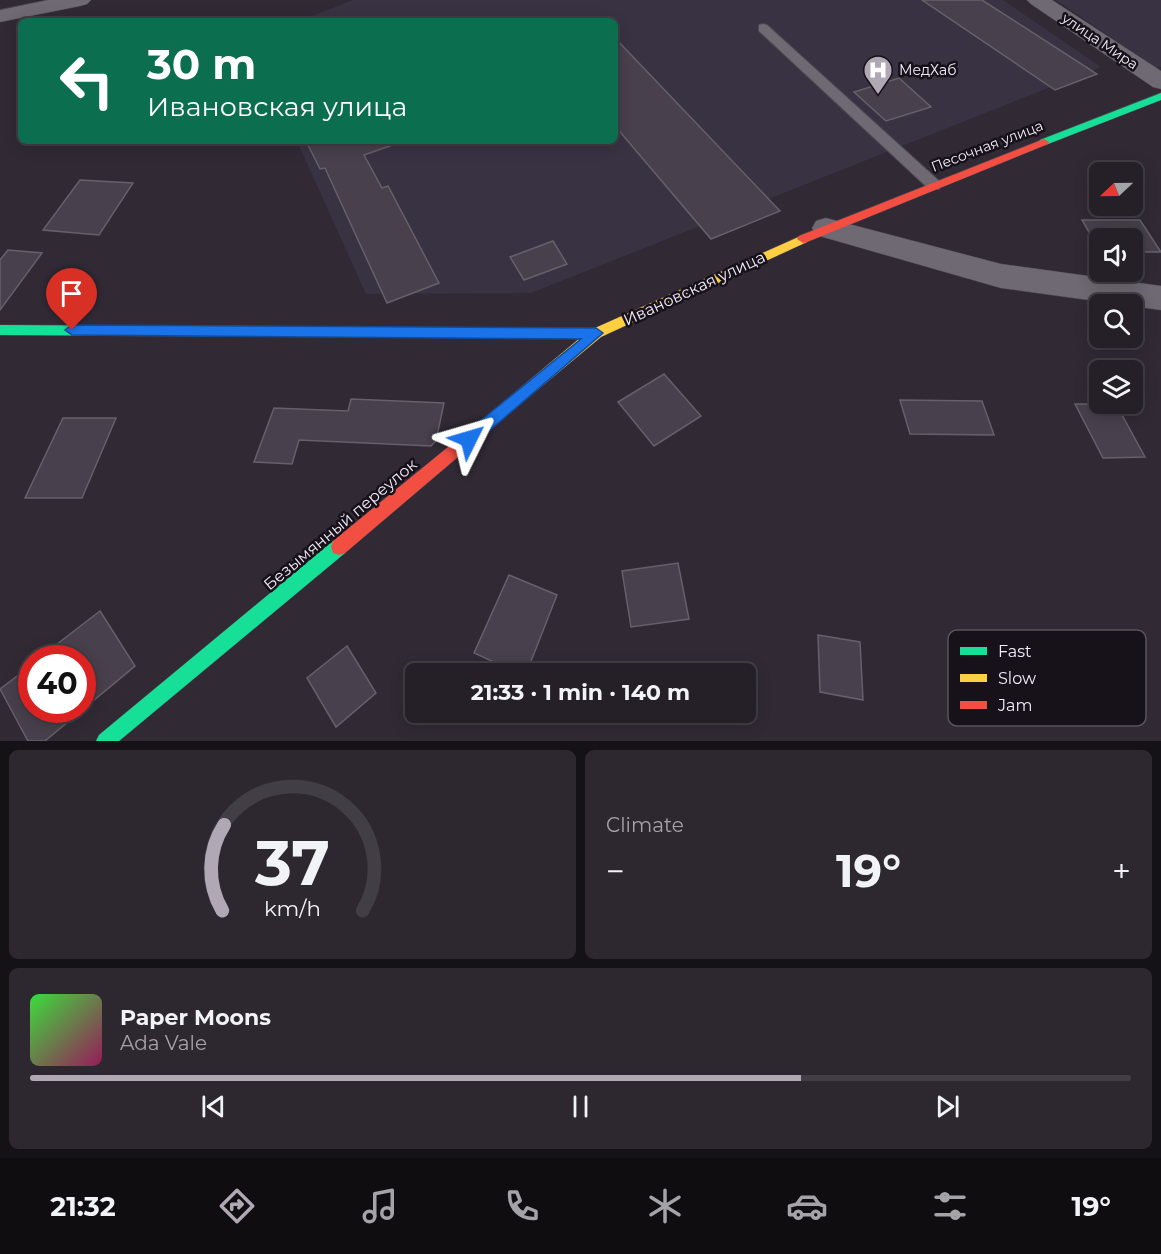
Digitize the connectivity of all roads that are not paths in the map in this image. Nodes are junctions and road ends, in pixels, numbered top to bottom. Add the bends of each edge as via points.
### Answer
1 (80, 0) edge
2 (1038, 0) edge
3 (0, 16) edge
4 (763, 28) dead end
5 (1161, 82) edge
6 (1161, 96) edge
7 (934, 185) junction
8 (826, 228) junction
9 (1161, 297) edge
10 (0, 330) edge
11 (596, 333) junction
12 (105, 741) edge

1 - 3 street
2 - 5 street, улица Мира
4 - 7 lane
6 - 7 street, Песочная улица
7 - 8 street, Песочная улица
8 - 9 street via 1001,276
8 - 11 street, Ивановская улица
10 - 11 street, Ивановская улица
11 - 12 street, Безымянный переулок

